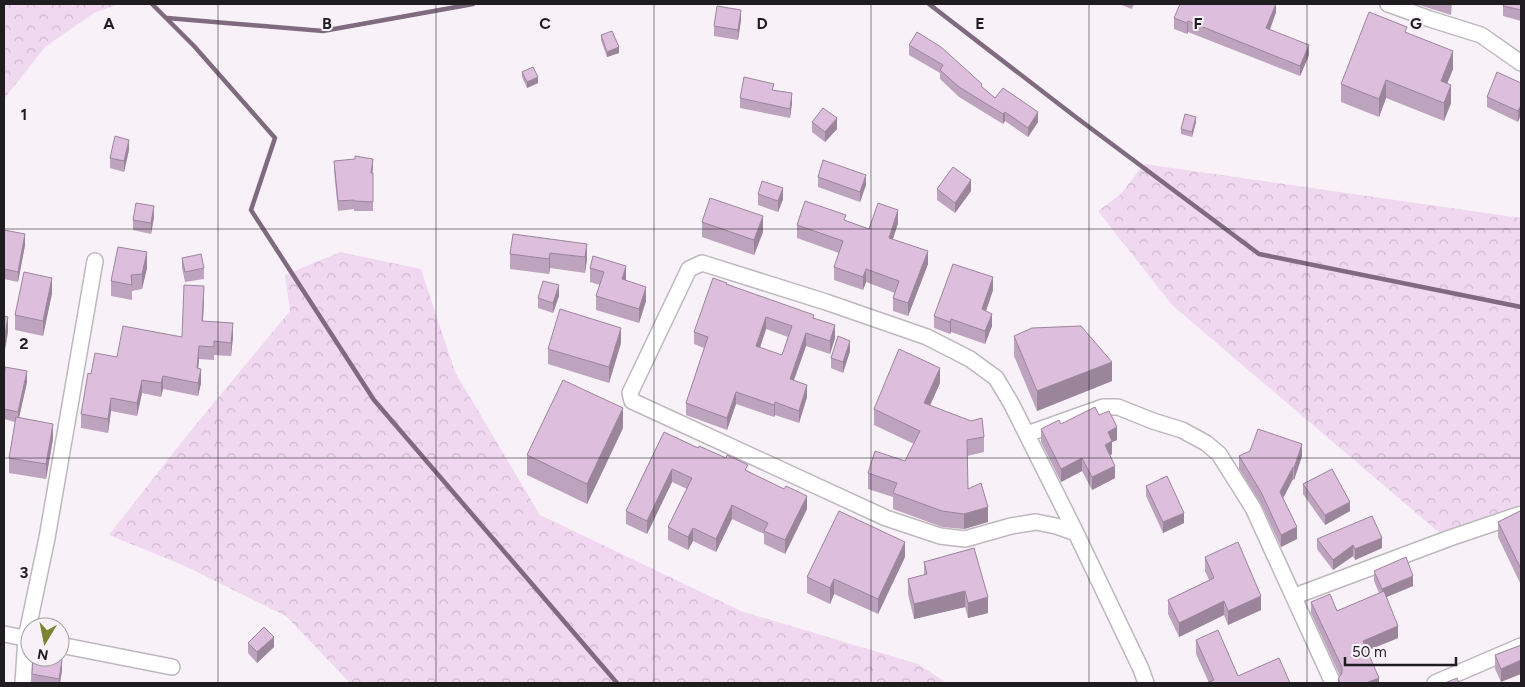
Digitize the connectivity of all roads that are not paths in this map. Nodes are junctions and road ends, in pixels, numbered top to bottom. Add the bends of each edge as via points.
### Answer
1 (1388, 4) edge
2 (1521, 63) edge
3 (95, 262) dead end
4 (1026, 434) junction
5 (1521, 514) edge
6 (1076, 533) junction
7 (1295, 596) junction
8 (32, 617) edge
9 (4, 634) edge
10 (20, 637) edge
11 (1521, 646) edge
12 (70, 647) edge
13 (24, 667) edge
14 (172, 667) dead end
15 (22, 683) edge
16 (1146, 683) edge
17 (1333, 683) edge
18 (1435, 683) edge

1 - 2 street via 1482,35
3 - 8 street
4 - 6 street
4 - 6 street via 996,378 970,359 927,337 702,263 690,269 630,393 632,402 886,518 940,536 965,539 1036,522
4 - 7 street via 1103,407 1118,407 1182,430 1206,443 1219,454 1254,508
5 - 7 street
6 - 16 street
7 - 17 street
9 - 10 street
11 - 18 street
12 - 14 street
13 - 15 street

